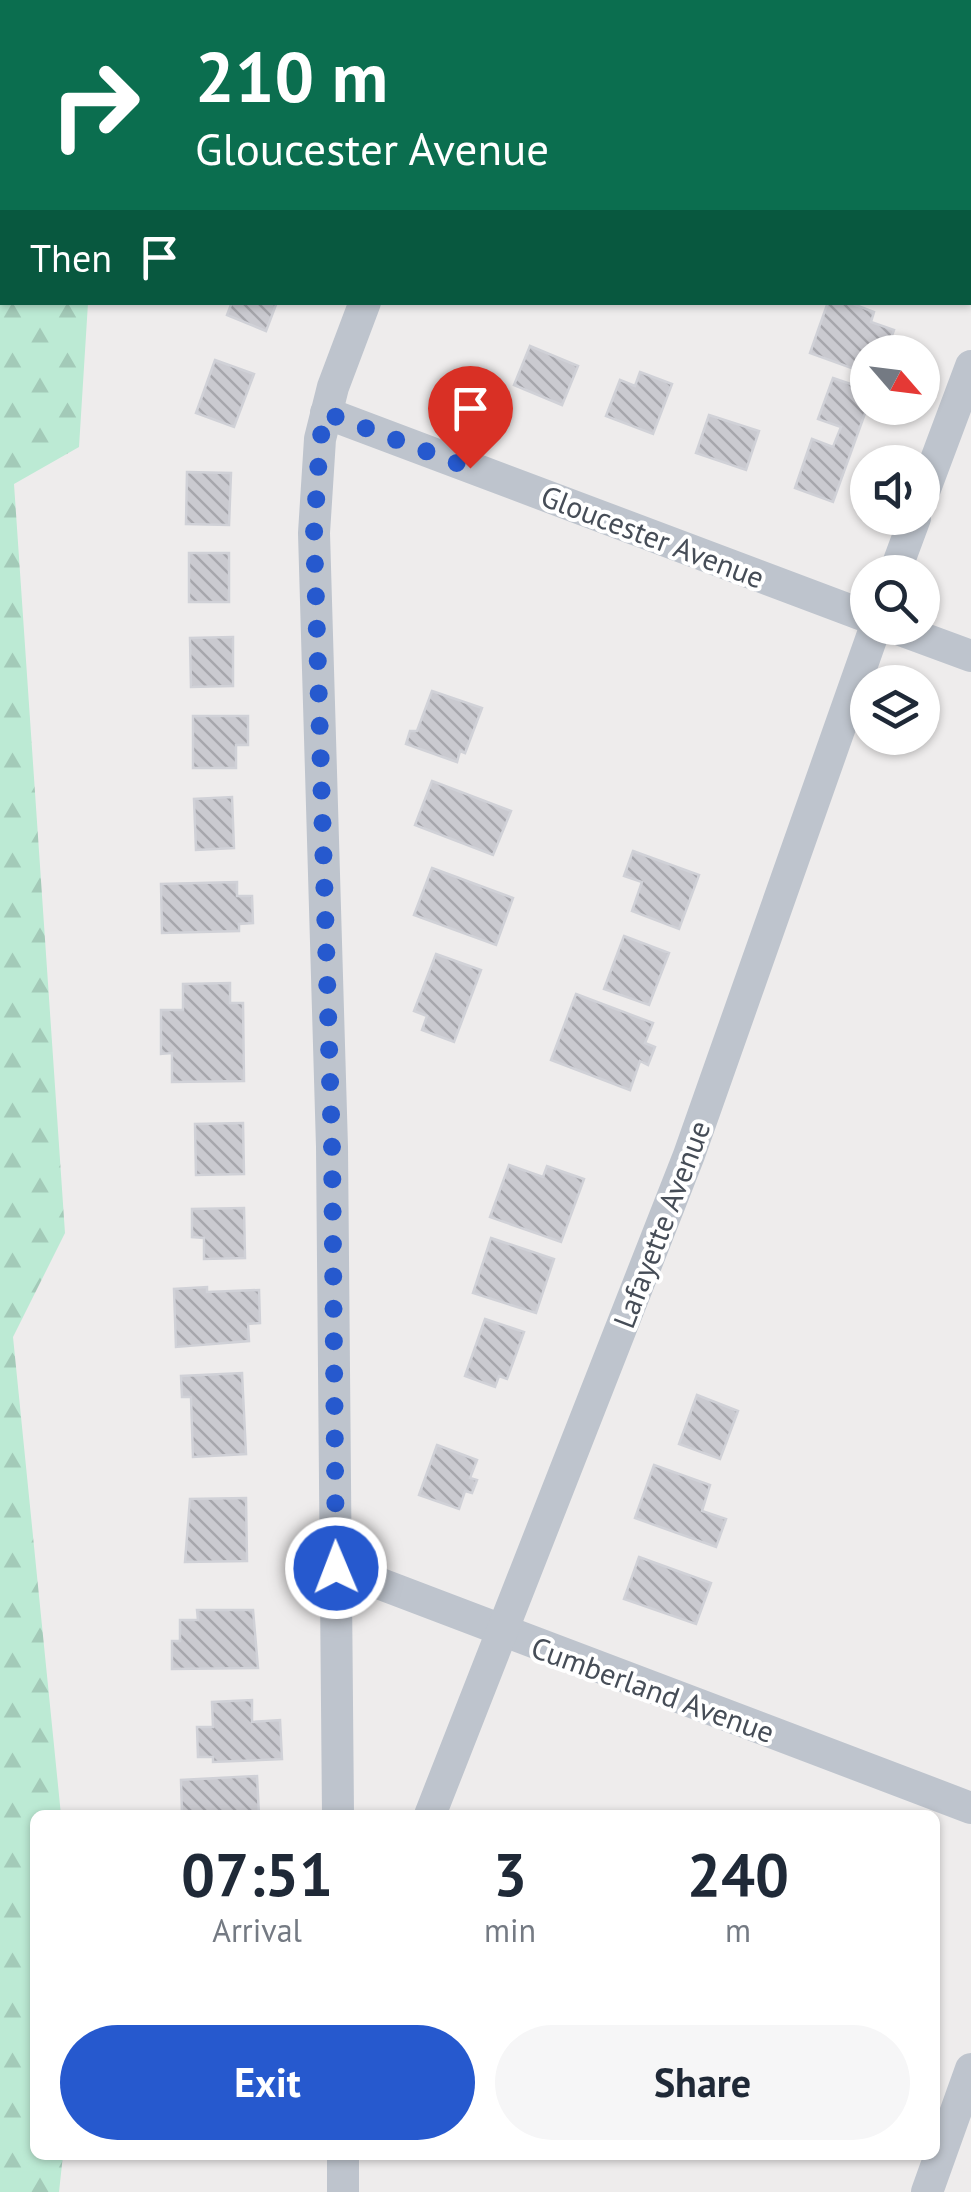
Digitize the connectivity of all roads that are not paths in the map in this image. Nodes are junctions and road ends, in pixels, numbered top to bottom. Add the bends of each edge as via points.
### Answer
1 (364, 305) edge
2 (971, 366) edge
3 (326, 413) junction
4 (940, 450) edge
5 (850, 610) edge
6 (940, 644) edge
7 (868, 645) edge
8 (971, 656) edge
9 (336, 1568) junction
10 (502, 1633) junction
11 (971, 1808) edge
12 (338, 1810) edge
13 (432, 1810) edge
14 (971, 2069) edge
15 (940, 2154) edge
16 (343, 2160) edge
17 (938, 2160) edge
18 (344, 2192) edge
19 (926, 2192) edge

1 - 3 street
2 - 4 street
3 - 5 street, Gloucester Avenue
3 - 9 street via 314,533
6 - 8 street
7 - 10 street, Lafayette Avenue via 688,1156
9 - 10 street, Cumberland Avenue
9 - 12 street
10 - 11 street, Cumberland Avenue
10 - 13 street, Lafayette Avenue
14 - 15 street
16 - 18 street
17 - 19 street

